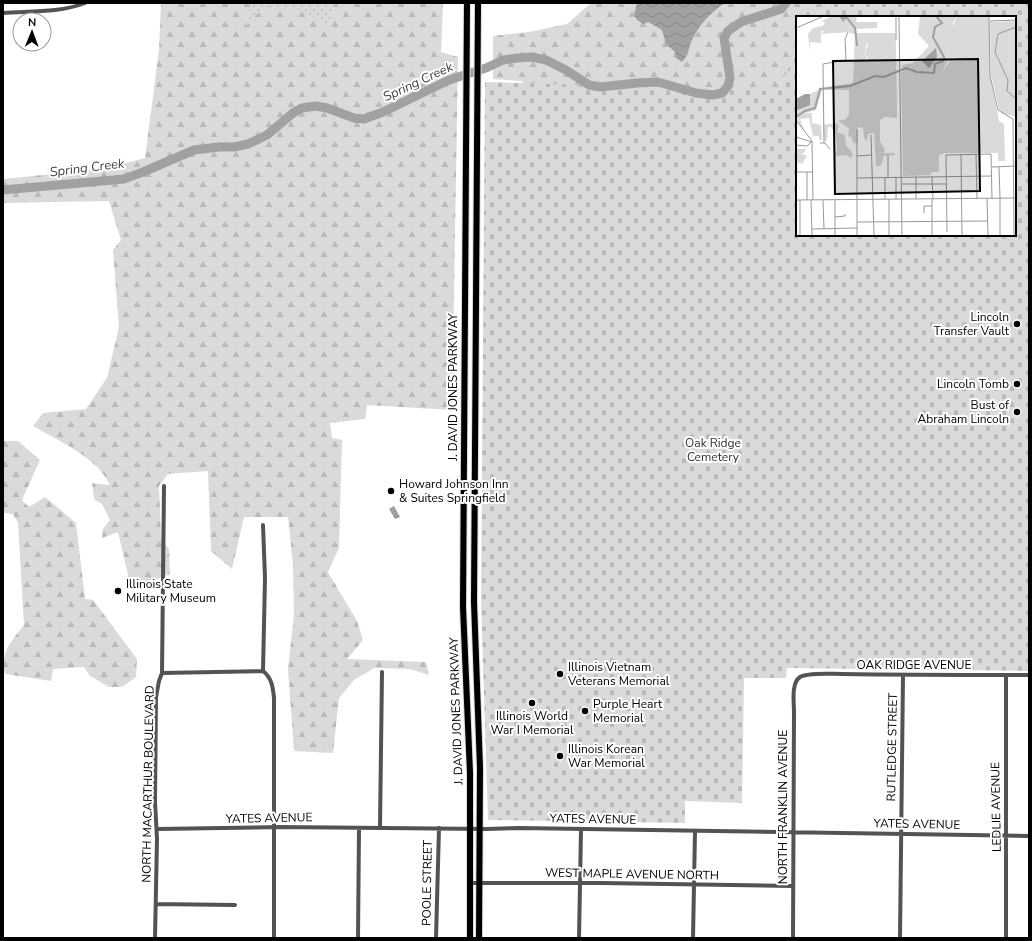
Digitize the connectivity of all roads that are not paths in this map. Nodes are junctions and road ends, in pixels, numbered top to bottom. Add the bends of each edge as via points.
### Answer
1 (85, 3) edge
2 (467, 3) edge
3 (478, 3) edge
4 (3, 13) edge
5 (164, 486) dead end
6 (263, 525) dead end
7 (263, 671) junction
8 (382, 672) dead end
9 (162, 673) junction
10 (903, 675) junction
11 (1006, 675) junction
12 (1029, 675) edge
13 (799, 677) joint
14 (274, 827) junction
15 (358, 828) junction
16 (380, 828) junction
17 (439, 828) junction
18 (470, 828) junction
19 (480, 828) junction
20 (157, 830) junction
21 (581, 830) junction
22 (695, 831) junction
23 (793, 833) junction
24 (901, 834) junction
25 (1007, 835) junction
26 (1029, 836) edge
27 (470, 883) junction
28 (480, 883) junction
29 (580, 884) junction
30 (694, 885) junction
31 (793, 886) junction
32 (156, 904) junction
33 (235, 905) dead end
34 (155, 938) edge
35 (274, 938) edge
36 (358, 938) edge
37 (436, 938) edge
38 (470, 938) edge
39 (479, 938) edge
40 (579, 938) edge
41 (693, 938) edge
42 (793, 938) edge
43 (900, 938) edge
44 (1006, 938) edge

1 - 4 street via 58,10
2 - 18 main road, J. DAVID JONES PARKWAY via 463,607 470,750
3 - 19 main road, J. DAVID JONES PARKWAY via 474,602
5 - 9 street, NORTH MACARTHUR BOULEVARD
6 - 7 street
7 - 9 street
7 - 14 street via 271,681 274,698
8 - 16 street
9 - 20 street, NORTH MACARTHUR BOULEVARD via 157,692
10 - 11 street, OAK RIDGE AVENUE
10 - 13 street, OAK RIDGE AVENUE via 825,674
10 - 24 street, RUTLEDGE STREET
11 - 12 street, OAK RIDGE AVENUE
11 - 25 street, LEDLIE AVENUE
13 - 23 street, NORTH FRANKLIN AVENUE via 794,693
14 - 15 street, YATES AVENUE
14 - 20 street, YATES AVENUE
14 - 35 street
15 - 16 street, YATES AVENUE
15 - 36 street
16 - 17 street, YATES AVENUE
17 - 18 street, YATES AVENUE
17 - 37 street, POOLE STREET
18 - 19 street, YATES AVENUE
18 - 27 main road, J. DAVID JONES PARKWAY
19 - 21 street, YATES AVENUE
19 - 28 main road, J. DAVID JONES PARKWAY
20 - 32 street, NORTH MACARTHUR BOULEVARD
21 - 22 street, YATES AVENUE
21 - 29 street
22 - 23 street, YATES AVENUE
22 - 30 street
23 - 24 street, YATES AVENUE
23 - 31 street, NORTH FRANKLIN AVENUE
24 - 25 street, YATES AVENUE
24 - 43 street, RUTLEDGE STREET
25 - 26 street, YATES AVENUE
25 - 44 street, LEDLIE AVENUE
27 - 28 street, WEST MAPLE AVENUE NORTH
27 - 38 main road, J. DAVID JONES PARKWAY
28 - 29 street, WEST MAPLE AVENUE NORTH
28 - 39 main road, J. DAVID JONES PARKWAY
29 - 30 street, WEST MAPLE AVENUE NORTH
29 - 40 street
30 - 31 street, WEST MAPLE AVENUE NORTH
30 - 41 street
31 - 42 street, NORTH FRANKLIN AVENUE
32 - 33 street
32 - 34 street, NORTH MACARTHUR BOULEVARD

